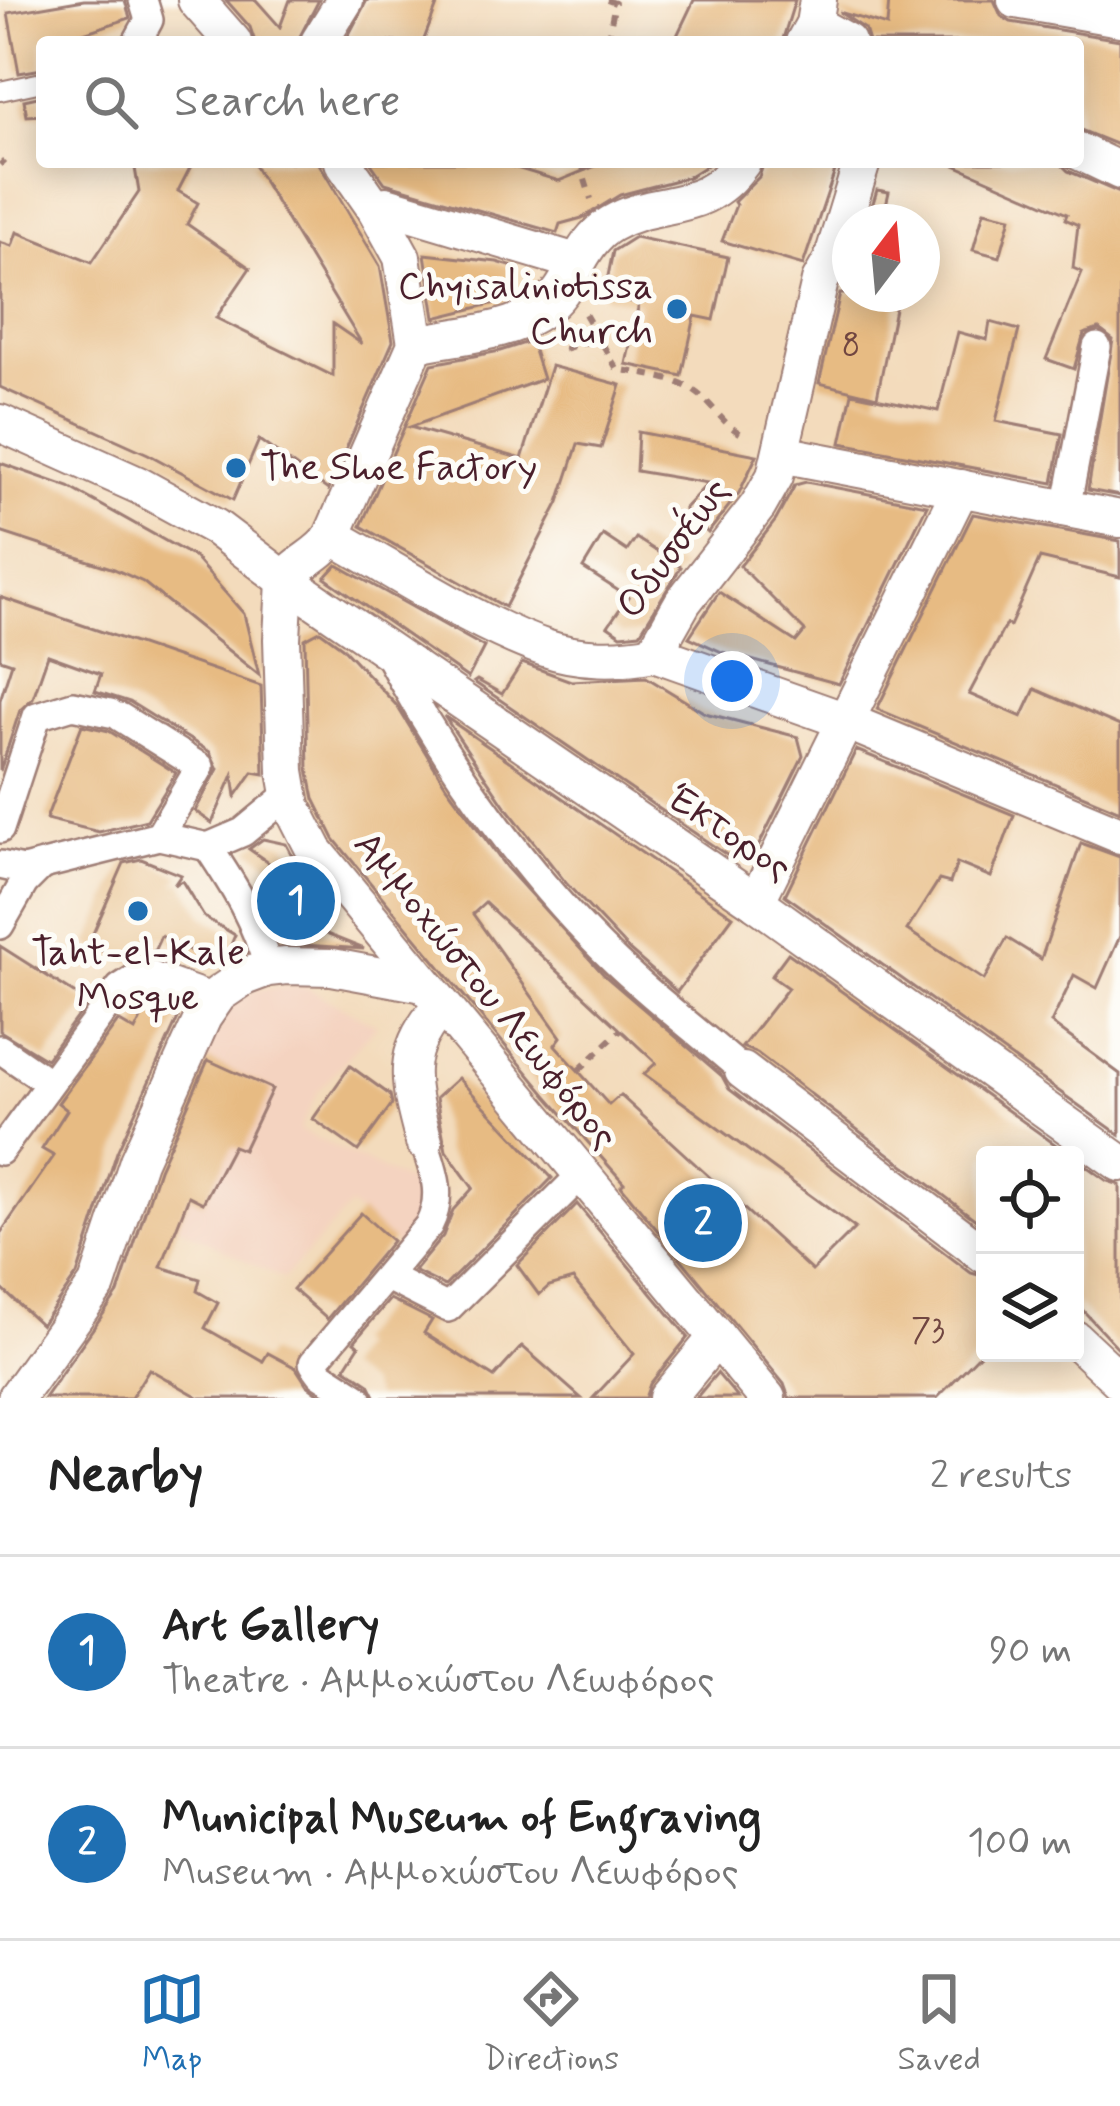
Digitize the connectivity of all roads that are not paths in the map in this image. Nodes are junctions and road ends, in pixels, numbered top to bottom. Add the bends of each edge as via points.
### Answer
1 (143, 0) edge
2 (196, 0) edge
3 (345, 0) edge
4 (1016, 0) edge
5 (1120, 18) edge
6 (140, 36) edge
7 (228, 36) edge
8 (323, 36) edge
9 (36, 83) edge
10 (0, 91) edge
11 (1084, 154) edge
12 (347, 168) edge
13 (737, 168) edge
14 (860, 168) edge
15 (1120, 171) edge
16 (375, 208) junction
17 (575, 262) junction
18 (416, 344) junction
19 (1096, 347) dead end
20 (0, 423) edge
21 (770, 447) junction
22 (961, 488) junction
23 (1066, 509) junction
24 (1120, 519) edge
25 (332, 536) junction
26 (285, 580) junction
27 (383, 645) junction
28 (654, 653) junction
29 (846, 721) junction
30 (13, 745) edge
31 (289, 794) junction
32 (0, 829) edge
33 (1120, 835) edge
34 (159, 836) junction
35 (208, 847) junction
36 (0, 866) edge
37 (41, 866) junction
38 (756, 902) junction
39 (0, 925) edge
40 (378, 930) junction
41 (332, 967) junction
42 (268, 968) junction
43 (150, 980) joint
44 (433, 995) junction
45 (212, 1002) junction
46 (0, 1049) edge
47 (743, 1071) joint
48 (48, 1082) junction
49 (424, 1142) joint
50 (0, 1150) edge
51 (1120, 1163) edge
52 (581, 1175) junction
53 (984, 1254) edge
54 (386, 1277) junction
55 (717, 1337) junction
56 (1084, 1347) edge
57 (1120, 1381) edge
58 (16, 1398) edge
59 (358, 1398) edge
60 (667, 1398) edge
61 (767, 1398) edge

1 - 6 street via 149,20
2 - 7 street
3 - 8 street
4 - 5 street
9 - 10 lane
11 - 15 street
12 - 16 street
13 - 17 street via 699,199 605,227
14 - 21 street, Οδυσσέως
16 - 17 street
16 - 18 street via 402,257
17 - 18 street via 561,290 528,320
18 - 25 street
19 - 23 street
20 - 26 street, Έκτορος via 138,484
21 - 22 street
21 - 28 street, Οδυσσέως via 768,491 682,602
22 - 23 street
22 - 29 street
23 - 24 street
25 - 26 street
25 - 28 street, Οδυσσέως via 548,650 623,659
26 - 27 street, Έκτορος
26 - 31 street, Αμμοχώστου Λεωφόρος
27 - 38 street, Έκτορος
27 - 47 street via 464,782 548,887 614,961
28 - 29 street
29 - 33 street
29 - 38 street
30 - 32 street
30 - 34 street via 37,716 73,705 115,715 200,766
31 - 35 street via 243,832
31 - 40 street, Αμμοχώστου Λεωφόρος via 315,851
34 - 35 street
34 - 37 street
35 - 42 street via 243,899
36 - 37 street
37 - 39 street
38 - 51 street, Έκτορος
40 - 41 street via 361,955
40 - 44 street, Αμμοχώστου Λεωφόρος
41 - 42 street
41 - 44 street
42 - 45 street
43 - 45 street
43 - 48 street via 120,988
44 - 49 street via 410,1070
44 - 52 street, Αμμοχώστου Λεωφόρος
45 - 58 street via 138,1161 97,1285
46 - 48 street
47 - 53 street
48 - 50 street
49 - 54 street via 436,1211
52 - 54 street via 448,1308
52 - 55 street, Αμμοχώστου Λεωφόρος
54 - 59 street via 313,1363
55 - 60 street
55 - 61 street, Αμμοχώστου Λεωφόρος
56 - 57 street

